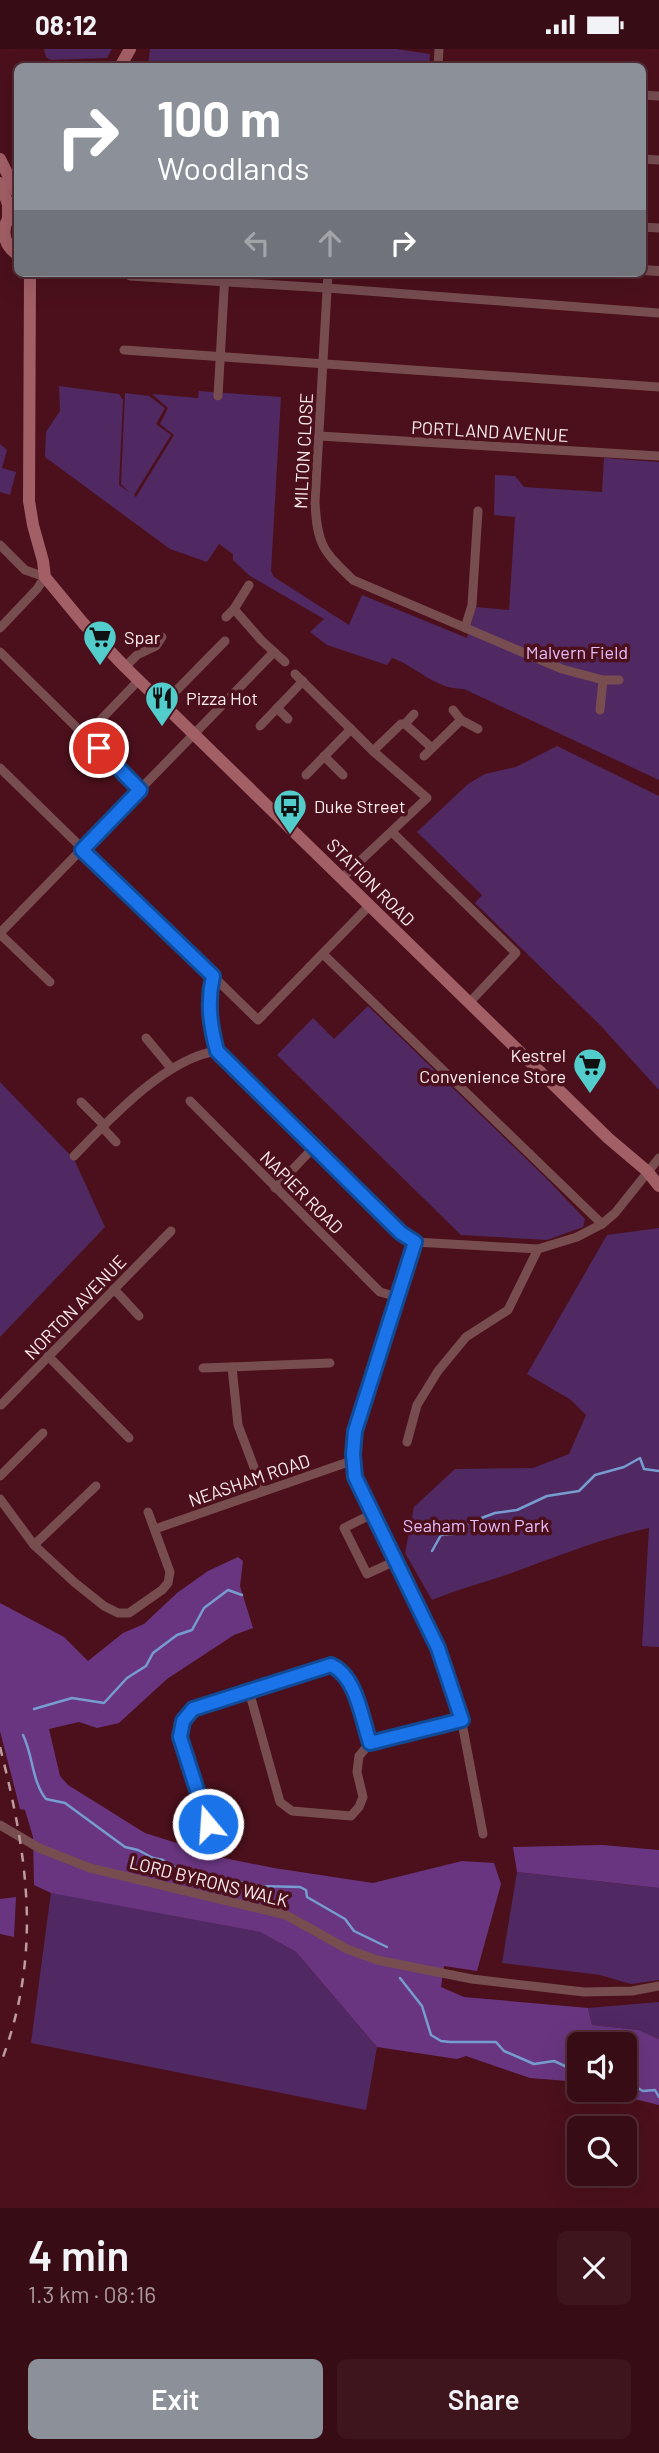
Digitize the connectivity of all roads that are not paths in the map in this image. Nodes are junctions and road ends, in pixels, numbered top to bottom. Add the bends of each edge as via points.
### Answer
1 (0, 159) edge
2 (0, 183) edge
3 (14, 185) edge
4 (13, 213) edge
5 (2, 238) edge
6 (14, 251) edge
7 (30, 277) edge
8 (225, 277) edge
9 (328, 277) edge
10 (327, 288) junction
11 (659, 313) edge
12 (124, 349) dead end
13 (220, 356) junction
14 (323, 362) junction
15 (659, 387) edge
16 (218, 396) dead end
17 (319, 436) junction
18 (659, 456) edge
19 (478, 511) dead end
20 (0, 545) edge
21 (45, 577) junction
22 (249, 585) dead end
23 (234, 609) junction
24 (226, 617) dead end
25 (0, 628) edge
26 (466, 628) junction
27 (162, 637) dead end
28 (225, 641) dead end
29 (0, 652) edge
30 (274, 652) junction
31 (285, 663) dead end
32 (125, 667) junction
33 (295, 674) dead end
34 (139, 680) junction
35 (603, 680) junction
36 (619, 680) dead end
37 (303, 681) junction
38 (163, 704) junction
39 (276, 708) junction
40 (453, 710) dead end
41 (600, 710) dead end
42 (414, 714) dead end
43 (288, 719) dead end
44 (461, 720) junction
45 (405, 724) junction
46 (260, 726) dead end
47 (351, 729) junction
48 (478, 729) dead end
49 (195, 734) junction
50 (86, 735) junction
51 (432, 748) junction
52 (373, 751) junction
53 (324, 756) junction
54 (424, 756) dead end
55 (0, 768) edge
56 (306, 775) dead end
57 (343, 775) dead end
58 (140, 790) junction
59 (392, 832) junction
60 (82, 850) junction
61 (342, 878) junction
62 (370, 905) junction
63 (0, 934) edge
64 (323, 954) junction
65 (213, 976) junction
66 (50, 982) dead end
67 (469, 1003) junction
68 (146, 1038) dead end
69 (217, 1051) junction
70 (172, 1067) junction
71 (190, 1101) dead end
72 (81, 1103) dead end
73 (103, 1126) junction
74 (116, 1142) dead end
75 (314, 1147) junction
76 (74, 1156) dead end
77 (659, 1158) edge
78 (647, 1171) junction
79 (659, 1185) edge
80 (275, 1188) junction
81 (602, 1224) junction
82 (172, 1231) dead end
83 (415, 1242) junction
84 (538, 1249) junction
85 (114, 1289) junction
86 (398, 1297) junction
87 (139, 1316) dead end
88 (48, 1356) junction
89 (330, 1363) dead end
90 (232, 1367) junction
91 (203, 1368) dead end
92 (1, 1405) edge
93 (43, 1433) dead end
94 (129, 1438) dead end
95 (407, 1442) dead end
96 (354, 1460) junction
97 (0, 1476) edge
98 (96, 1486) dead end
99 (263, 1491) junction
100 (0, 1499) edge
101 (148, 1511) dead end
102 (372, 1514) junction
103 (155, 1529) junction
104 (34, 1545) junction
105 (395, 1561) junction
106 (249, 1691) junction
107 (462, 1720) junction
108 (370, 1743) junction
109 (208, 1824) dead end
110 (0, 1825) edge
111 (483, 1834) dead end
112 (659, 1986) edge

1 - 3 main road
2 - 4 main road
4 - 5 main road
5 - 6 main road
7 - 21 main road via 29,501
8 - 10 street
8 - 13 street
9 - 10 street, MILTON CLOSE
10 - 11 street
10 - 14 street, MILTON CLOSE
12 - 13 street
13 - 14 street
13 - 16 street
14 - 15 street
14 - 17 street, MILTON CLOSE
17 - 18 street, PORTLAND AVENUE
17 - 26 street, MILTON CLOSE via 316,531 329,557 353,580
19 - 26 street via 472,605
20 - 21 street, STATION ROAD via 25,570
21 - 25 street
21 - 32 main road, STATION ROAD
22 - 23 street
23 - 24 street
23 - 30 street
26 - 35 street, MILTON CLOSE via 562,669
27 - 32 street
28 - 38 street
29 - 50 street
30 - 31 street
30 - 49 street
32 - 34 main road, STATION ROAD
33 - 37 street
34 - 38 main road, STATION ROAD
34 - 50 street
35 - 36 street, MILTON CLOSE
35 - 41 street
37 - 39 street
37 - 47 street
38 - 49 main road, STATION ROAD
39 - 43 street
39 - 46 street
40 - 44 street
42 - 45 street
44 - 48 street
44 - 51 street
45 - 51 street
45 - 52 street via 397,726
47 - 52 street
47 - 53 street
49 - 58 street
49 - 61 main road, STATION ROAD
50 - 58 street
51 - 54 street
52 - 59 street via 427,798
53 - 56 street
53 - 57 street
55 - 60 street
58 - 60 street
59 - 61 street
59 - 67 street via 516,953
60 - 63 street
60 - 65 street
61 - 62 main road, STATION ROAD
62 - 64 street
62 - 67 main road, STATION ROAD
63 - 66 street
64 - 65 street via 258,1020
64 - 81 street
65 - 69 street via 209,996
67 - 78 main road, STATION ROAD
68 - 70 street
69 - 70 street
69 - 75 street
70 - 73 street
71 - 80 street, NAPIER ROAD
72 - 73 street
73 - 74 street
73 - 76 street
75 - 80 street
75 - 83 street
77 - 78 street
78 - 79 main road, STATION ROAD
78 - 81 street
80 - 86 street, NAPIER ROAD via 380,1291
81 - 84 street
82 - 85 street, NORTON AVENUE
83 - 84 street
83 - 86 street
84 - 95 street via 508,1310 466,1337 438,1370 417,1405
85 - 87 street
85 - 88 street, NORTON AVENUE
86 - 96 street via 355,1431
88 - 92 street, NORTON AVENUE
88 - 94 street
89 - 90 street
90 - 91 street
90 - 99 street via 238,1425
93 - 97 street
96 - 99 street, NEASHAM ROAD
96 - 102 street via 355,1477
98 - 104 street
99 - 103 street, NEASHAM ROAD
100 - 104 street
101 - 103 street
102 - 105 street
102 - 105 street via 344,1528 367,1574
103 - 104 street via 170,1572 168,1583 129,1613 104,1606
105 - 107 street via 438,1648
106 - 108 street via 331,1665 349,1679
106 - 108 street via 280,1802 292,1811 351,1816 363,1797 357,1772 359,1756
106 - 109 street via 193,1709 183,1721 180,1737
107 - 108 street
107 - 111 street
110 - 112 street, LORD BYRONS WALK via 39,1848 90,1868 286,1915 377,1960 472,1979 584,1992

